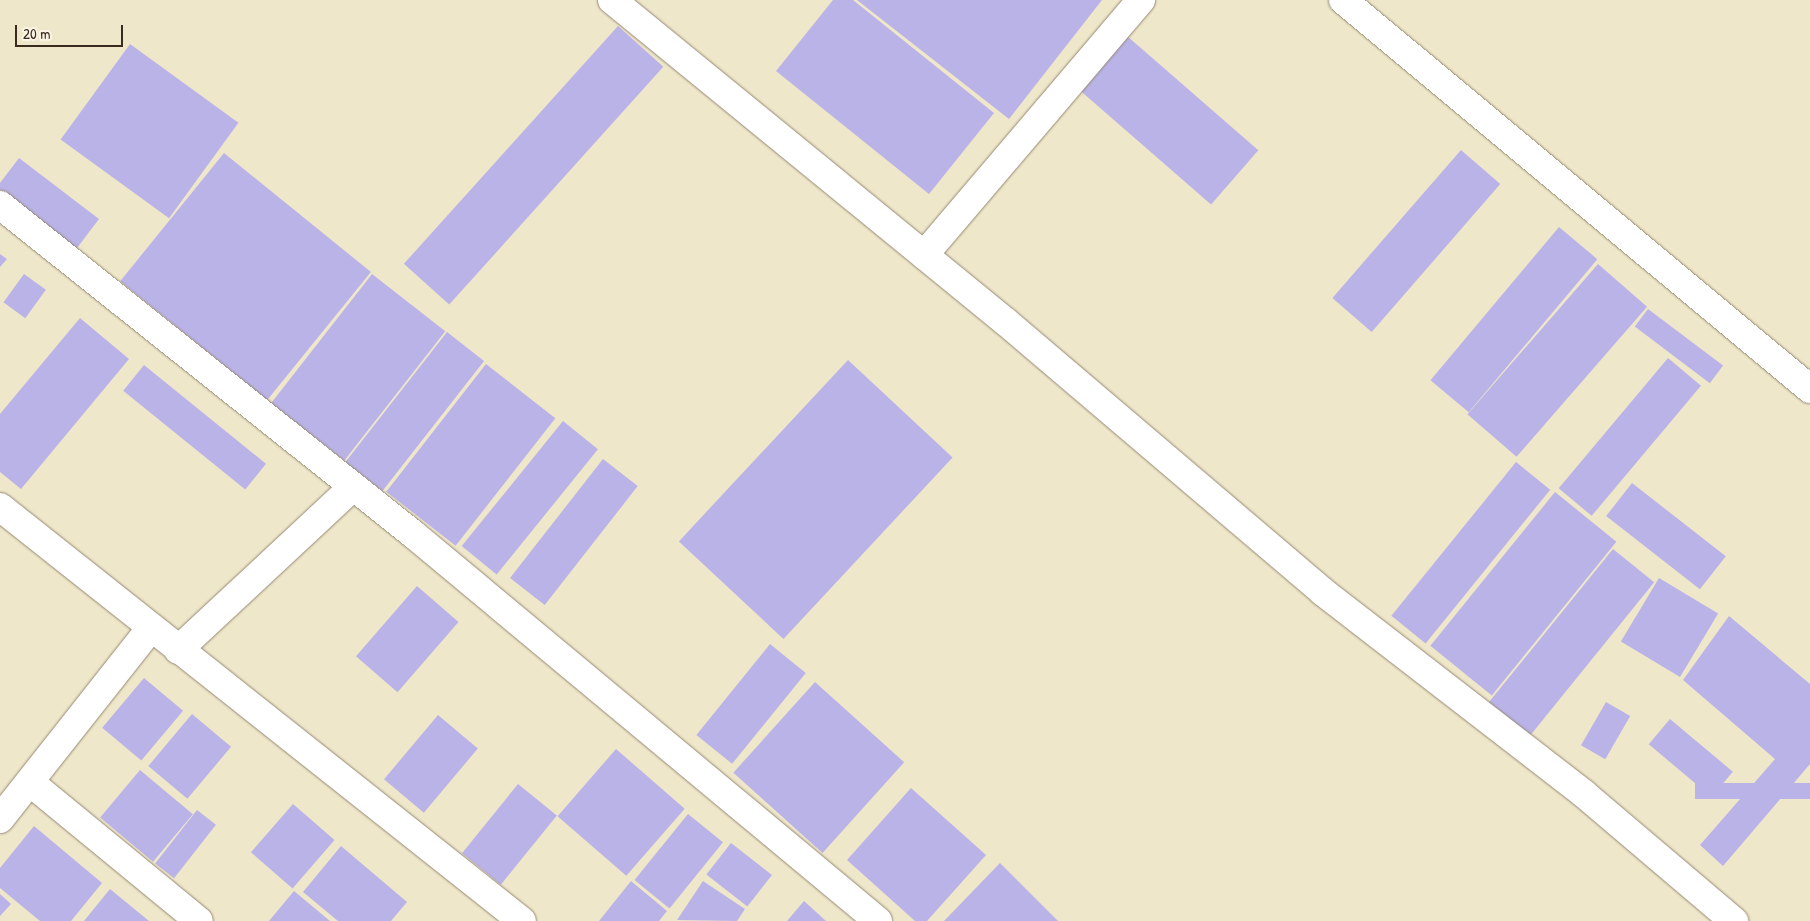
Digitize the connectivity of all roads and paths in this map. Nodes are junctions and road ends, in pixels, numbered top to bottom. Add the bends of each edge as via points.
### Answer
1 (612, 0) edge
2 (1141, 0) edge
3 (1342, 0) edge
4 (0, 205) edge
5 (924, 255) junction
6 (1810, 389) edge
7 (353, 487) junction
8 (0, 507) edge
9 (151, 628) junction
10 (178, 650) junction
11 (31, 783) junction
12 (0, 819) edge
13 (199, 921) edge
14 (522, 921) edge
15 (878, 921) edge
16 (1734, 921) edge

1 - 5 street
2 - 5 street
3 - 6 street
4 - 7 street
5 - 16 street via 1323,592 1584,794
7 - 10 street
7 - 15 street
8 - 9 street
9 - 10 street
9 - 11 street
10 - 14 street
11 - 12 street
11 - 13 street

